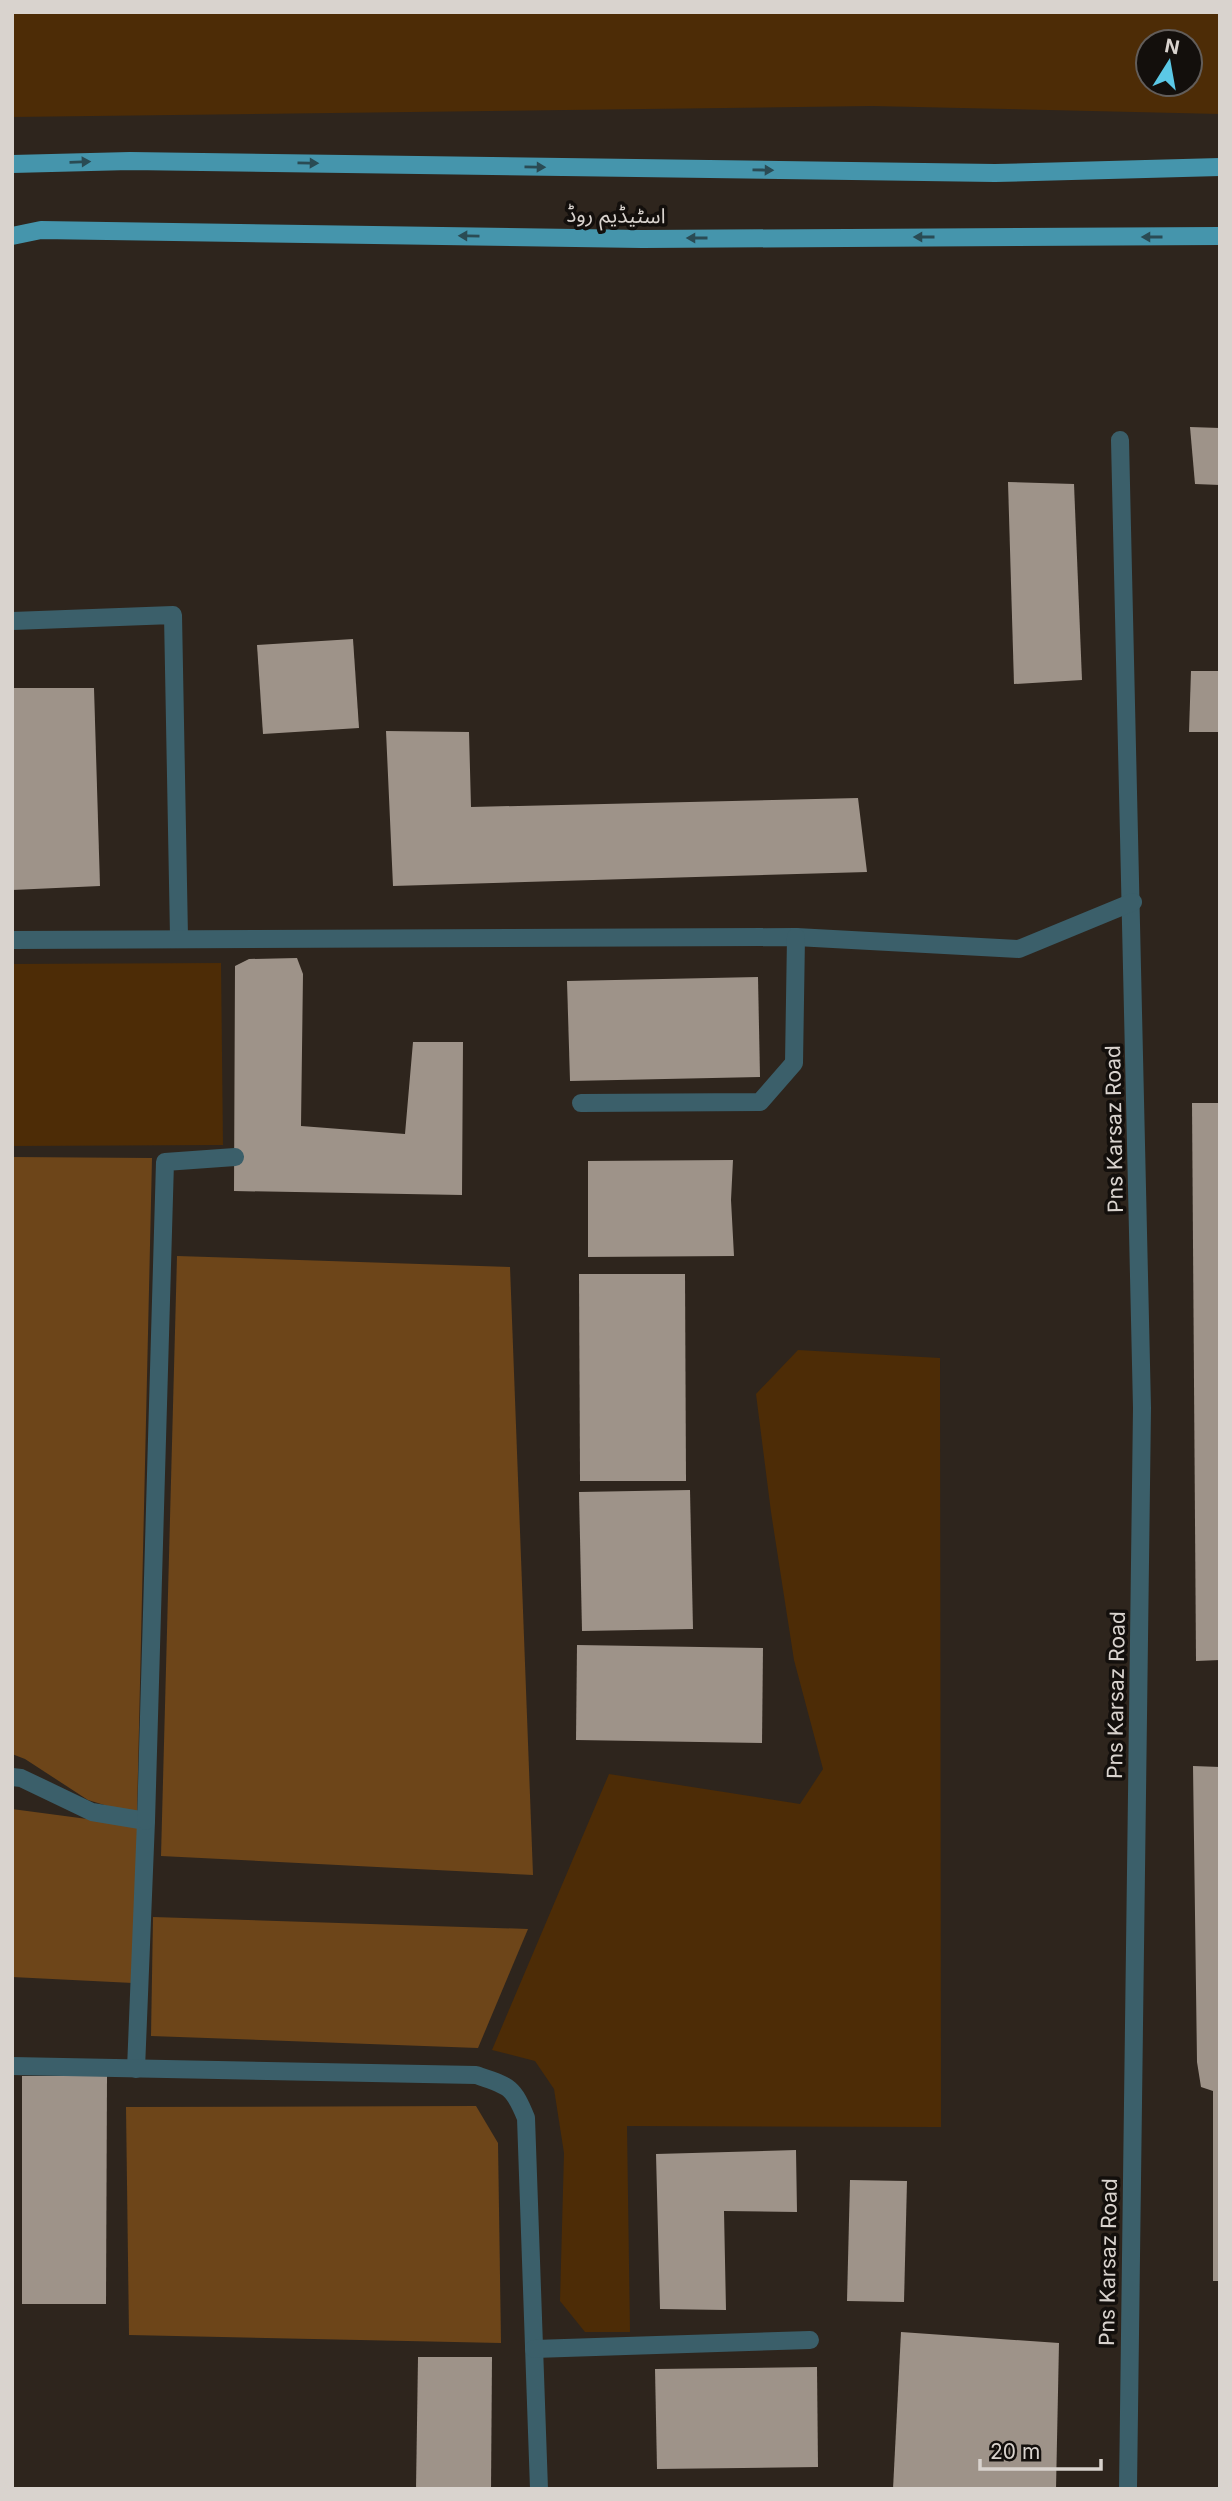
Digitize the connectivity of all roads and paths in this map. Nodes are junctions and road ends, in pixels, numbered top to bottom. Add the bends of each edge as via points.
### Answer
1 (12, 164) edge
2 (1220, 167) edge
3 (12, 236) edge
4 (1220, 236) edge
5 (1121, 440) dead end
6 (12, 621) edge
7 (1133, 902) junction
8 (179, 937) junction
9 (796, 937) junction
10 (12, 940) edge
11 (581, 1103) dead end
12 (235, 1157) dead end
13 (12, 1777) edge
14 (146, 1821) junction
15 (12, 2066) edge
16 (136, 2069) junction
17 (810, 2340) dead end
18 (534, 2349) junction
19 (539, 2489) edge
20 (1128, 2489) edge

1 -> 2 main road via 130,161 995,173
4 -> 3 main road, اسٹیڈیم روڈ via 642,239 41,230
5 - 7 street, Pns Karsaz Road
6 - 8 street via 173,615
7 - 9 street via 1019,948
7 - 20 street, Pns Karsaz Road via 1142,1408
8 - 9 street
8 - 10 street
9 - 11 street via 794,1063 761,1102
12 - 14 street via 165,1162
13 - 14 street via 92,1812
14 - 16 street
15 - 16 street
16 - 18 street via 476,2075 516,2094 526,2118
17 - 18 street
18 - 19 street

